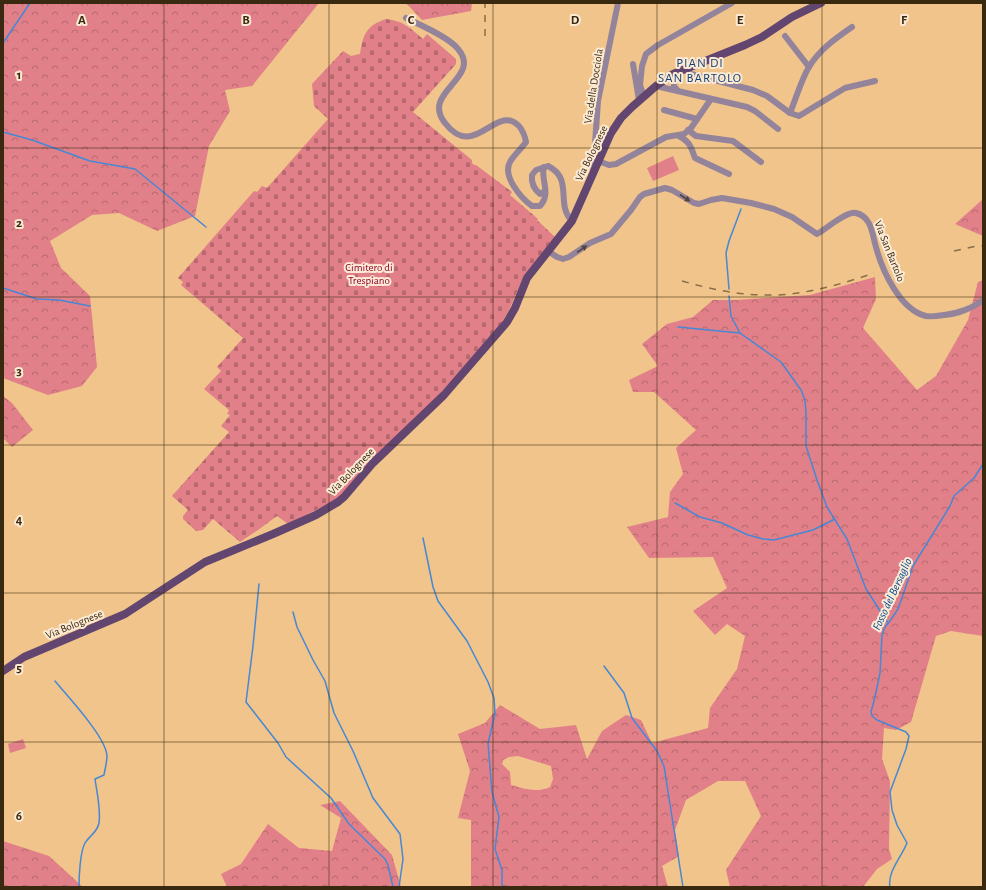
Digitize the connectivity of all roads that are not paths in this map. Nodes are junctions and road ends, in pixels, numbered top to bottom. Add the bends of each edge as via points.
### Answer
1 (618, 3) edge
2 (732, 3) edge
3 (821, 3) edge
4 (406, 18) dead end
5 (852, 27) dead end
6 (785, 36) dead end
7 (633, 64) dead end
8 (809, 67) junction
9 (685, 69) junction
10 (673, 74) junction
11 (875, 81) dead end
12 (656, 86) junction
13 (678, 91) junction
14 (642, 99) junction
15 (711, 99) junction
16 (664, 110) dead end
17 (790, 113) junction
18 (697, 119) junction
19 (778, 129) dead end
20 (688, 130) junction
21 (679, 136) junction
22 (598, 161) junction
23 (761, 162) dead end
24 (544, 167) junction
25 (592, 173) junction
26 (729, 174) dead end
27 (546, 192) junction
28 (572, 221) junction
29 (548, 251) junction
30 (983, 300) edge
31 (3, 671) edge

1 - 25 street, Via della Docciola via 598,101
2 - 14 street via 646,54 640,85
3 - 9 main road, Via Bolognese via 792,17 762,37
4 - 27 street via 453,43 462,54 464,65 461,73 445,93 438,108 444,123 461,136 470,137 496,123 512,120 521,129 526,142 509,162 510,181 532,206 540,206
5 - 8 street via 835,38
6 - 8 street
7 - 14 street
8 - 17 street
9 - 10 main road, Via Bolognese
9 - 17 street via 691,74 753,90 767,96
10 - 12 main road, Via Bolognese
10 - 13 street via 674,86
11 - 17 street via 845,88 799,116
12 - 13 street
12 - 14 main road, Via Bolognese
13 - 15 street
14 - 22 main road, Via Bolognese via 618,123
15 - 18 street
15 - 19 street via 747,107
16 - 18 street
18 - 20 street
20 - 21 street
20 - 23 street via 696,136 733,141
21 - 22 street via 666,137 616,164 609,165
21 - 26 street via 693,149 696,158
22 - 25 main road, Via Bolognese
24 - 27 street
24 - 27 street via 536,170 532,179 535,190 540,194
24 - 28 street, Via Bolognese via 548,166 560,174 565,206
25 - 28 main road, Via Bolognese
28 - 29 main road, Via Bolognese
29 -> 30 street, Via San Bartolo via 563,259 574,254 590,243 611,234 644,194 665,188 694,204 722,198 766,207 783,213 817,234 845,214 854,212 863,215 869,223 892,286 912,309 926,316 950,315
29 - 31 main road, Via Bolognese via 527,278 507,322 440,399 373,463 338,502 273,534 204,562 125,614 24,657

